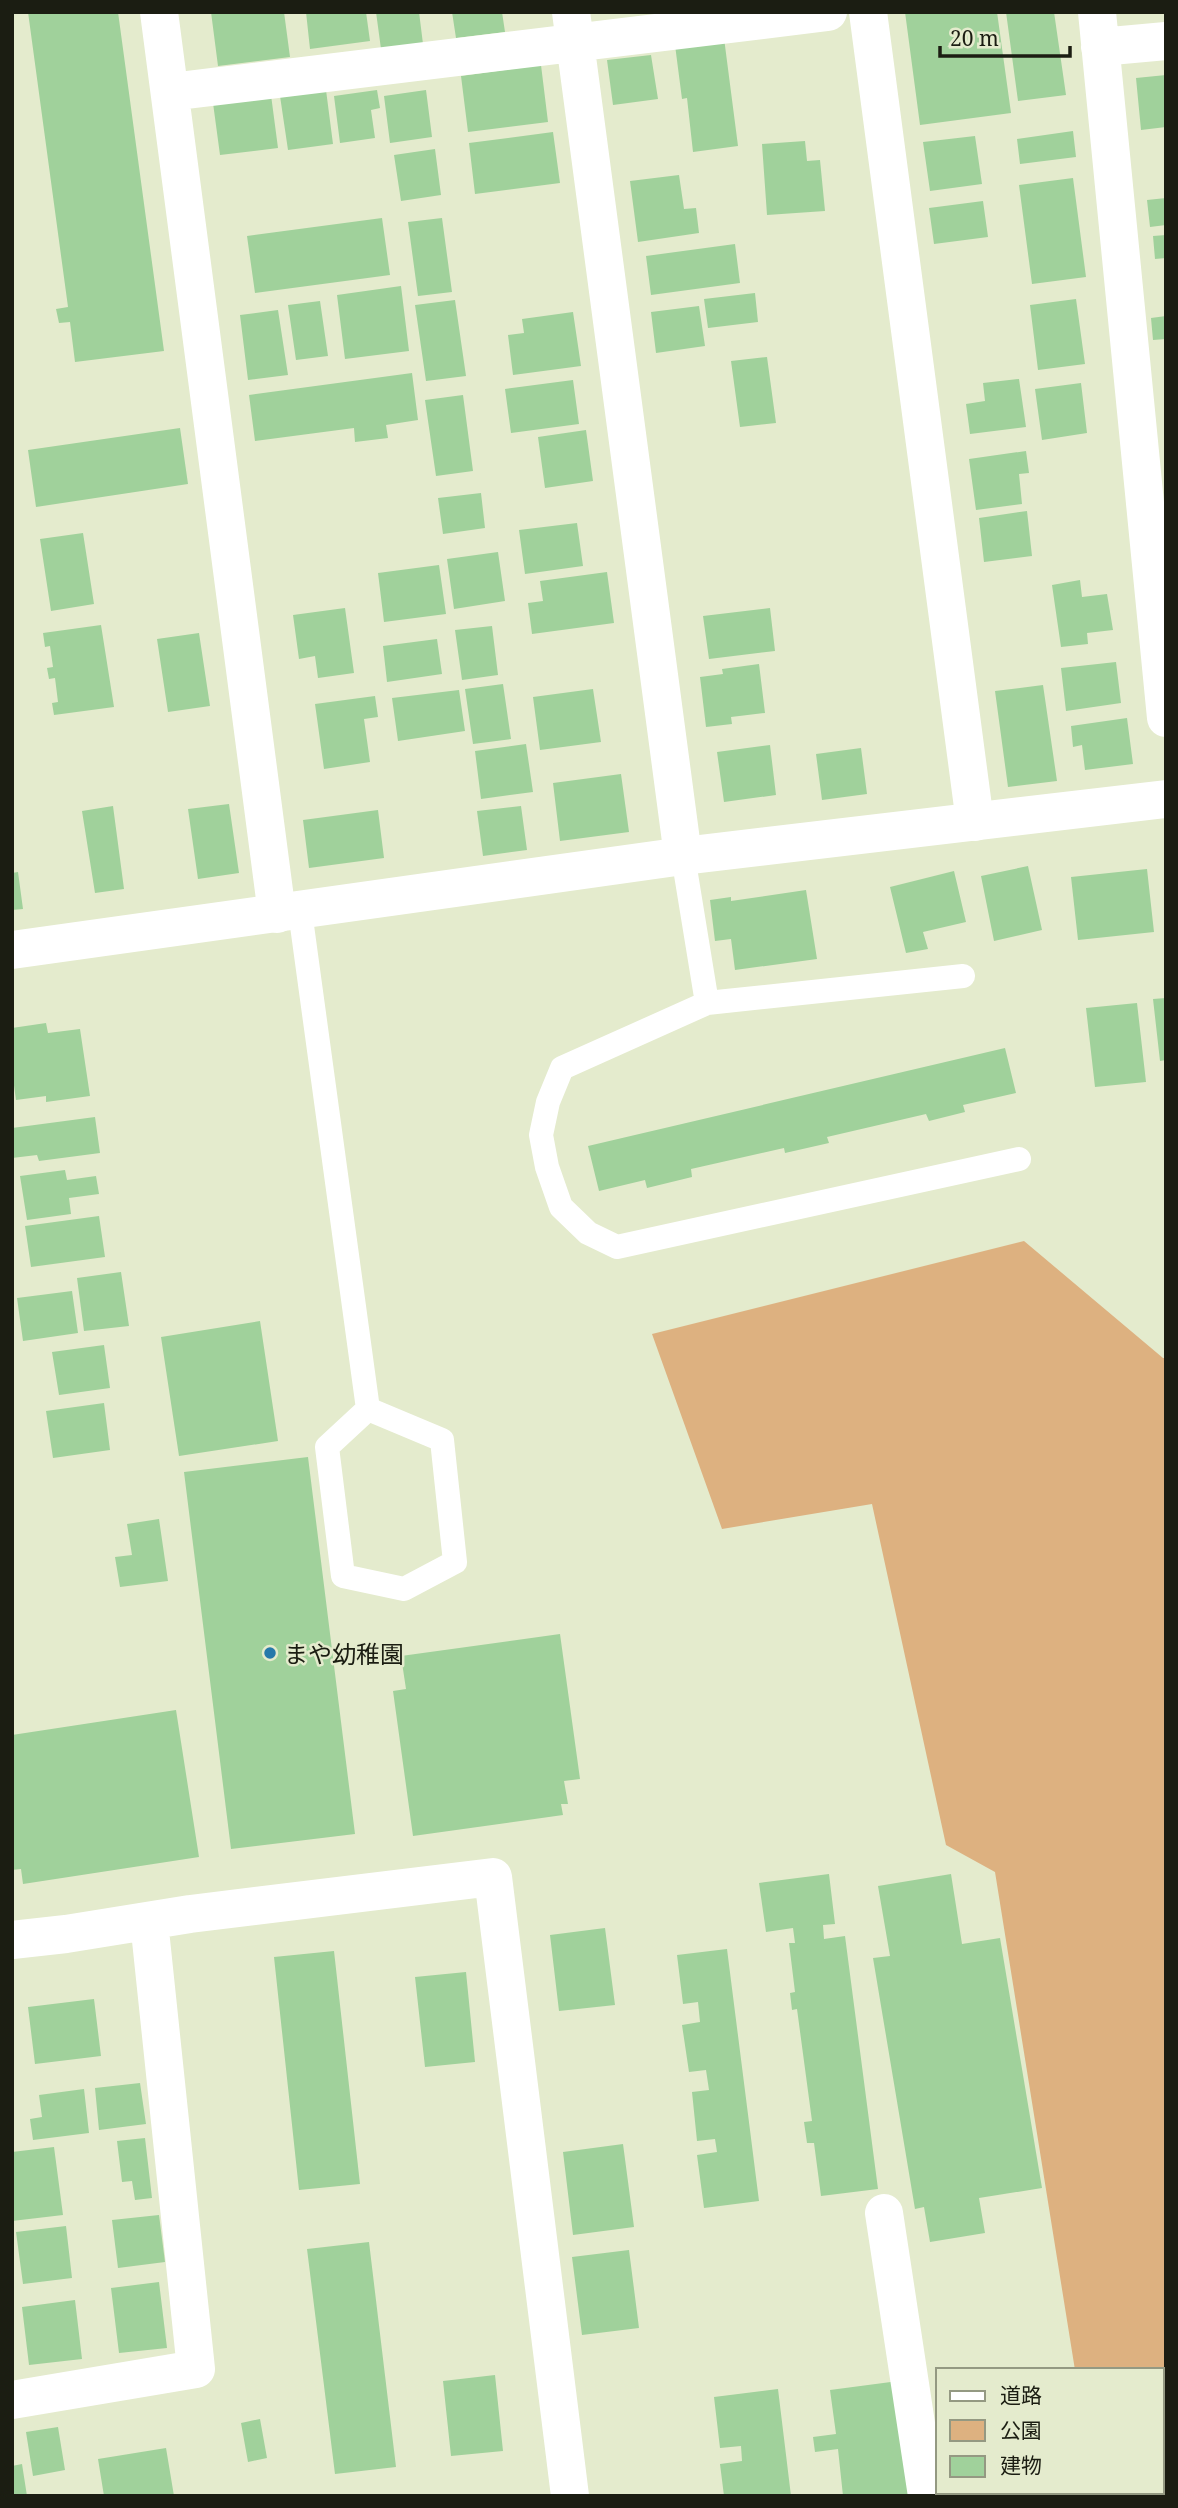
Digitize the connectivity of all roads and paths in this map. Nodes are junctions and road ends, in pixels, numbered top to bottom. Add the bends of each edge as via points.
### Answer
1 (159, 12) edge
2 (828, 12) edge
3 (868, 12) edge
4 (573, 28) edge
5 (1099, 30) edge
6 (1166, 41) edge
7 (170, 92) junction
8 (1166, 718) edge
9 (1166, 799) edge
10 (975, 822) junction
11 (683, 856) junction
12 (289, 912) junction
13 (12, 950) edge
14 (962, 976) dead end
15 (707, 1003) junction
16 (1019, 1159) dead end
17 (368, 1409) junction
18 (149, 1922) junction
19 (12, 1940) edge
20 (884, 2213) dead end
21 (12, 2400) edge
22 (570, 2496) edge
23 (927, 2496) edge

1 - 7 street
2 - 4 street
3 - 10 street
4 - 7 street
4 - 11 street
5 - 6 street
5 - 8 street
7 - 12 street
9 - 10 street
10 - 11 street
11 - 12 street
11 - 15 lane
12 - 13 street
12 - 17 lane
14 - 15 lane
15 - 16 lane via 562,1068 541,1135 561,1207 588,1233 617,1247
17 - 17 lane via 442,1440 455,1562 404,1589 343,1576 327,1447
18 - 19 street
18 - 21 street via 196,2369
18 - 22 street via 190,1913 493,1877
20 - 23 street

